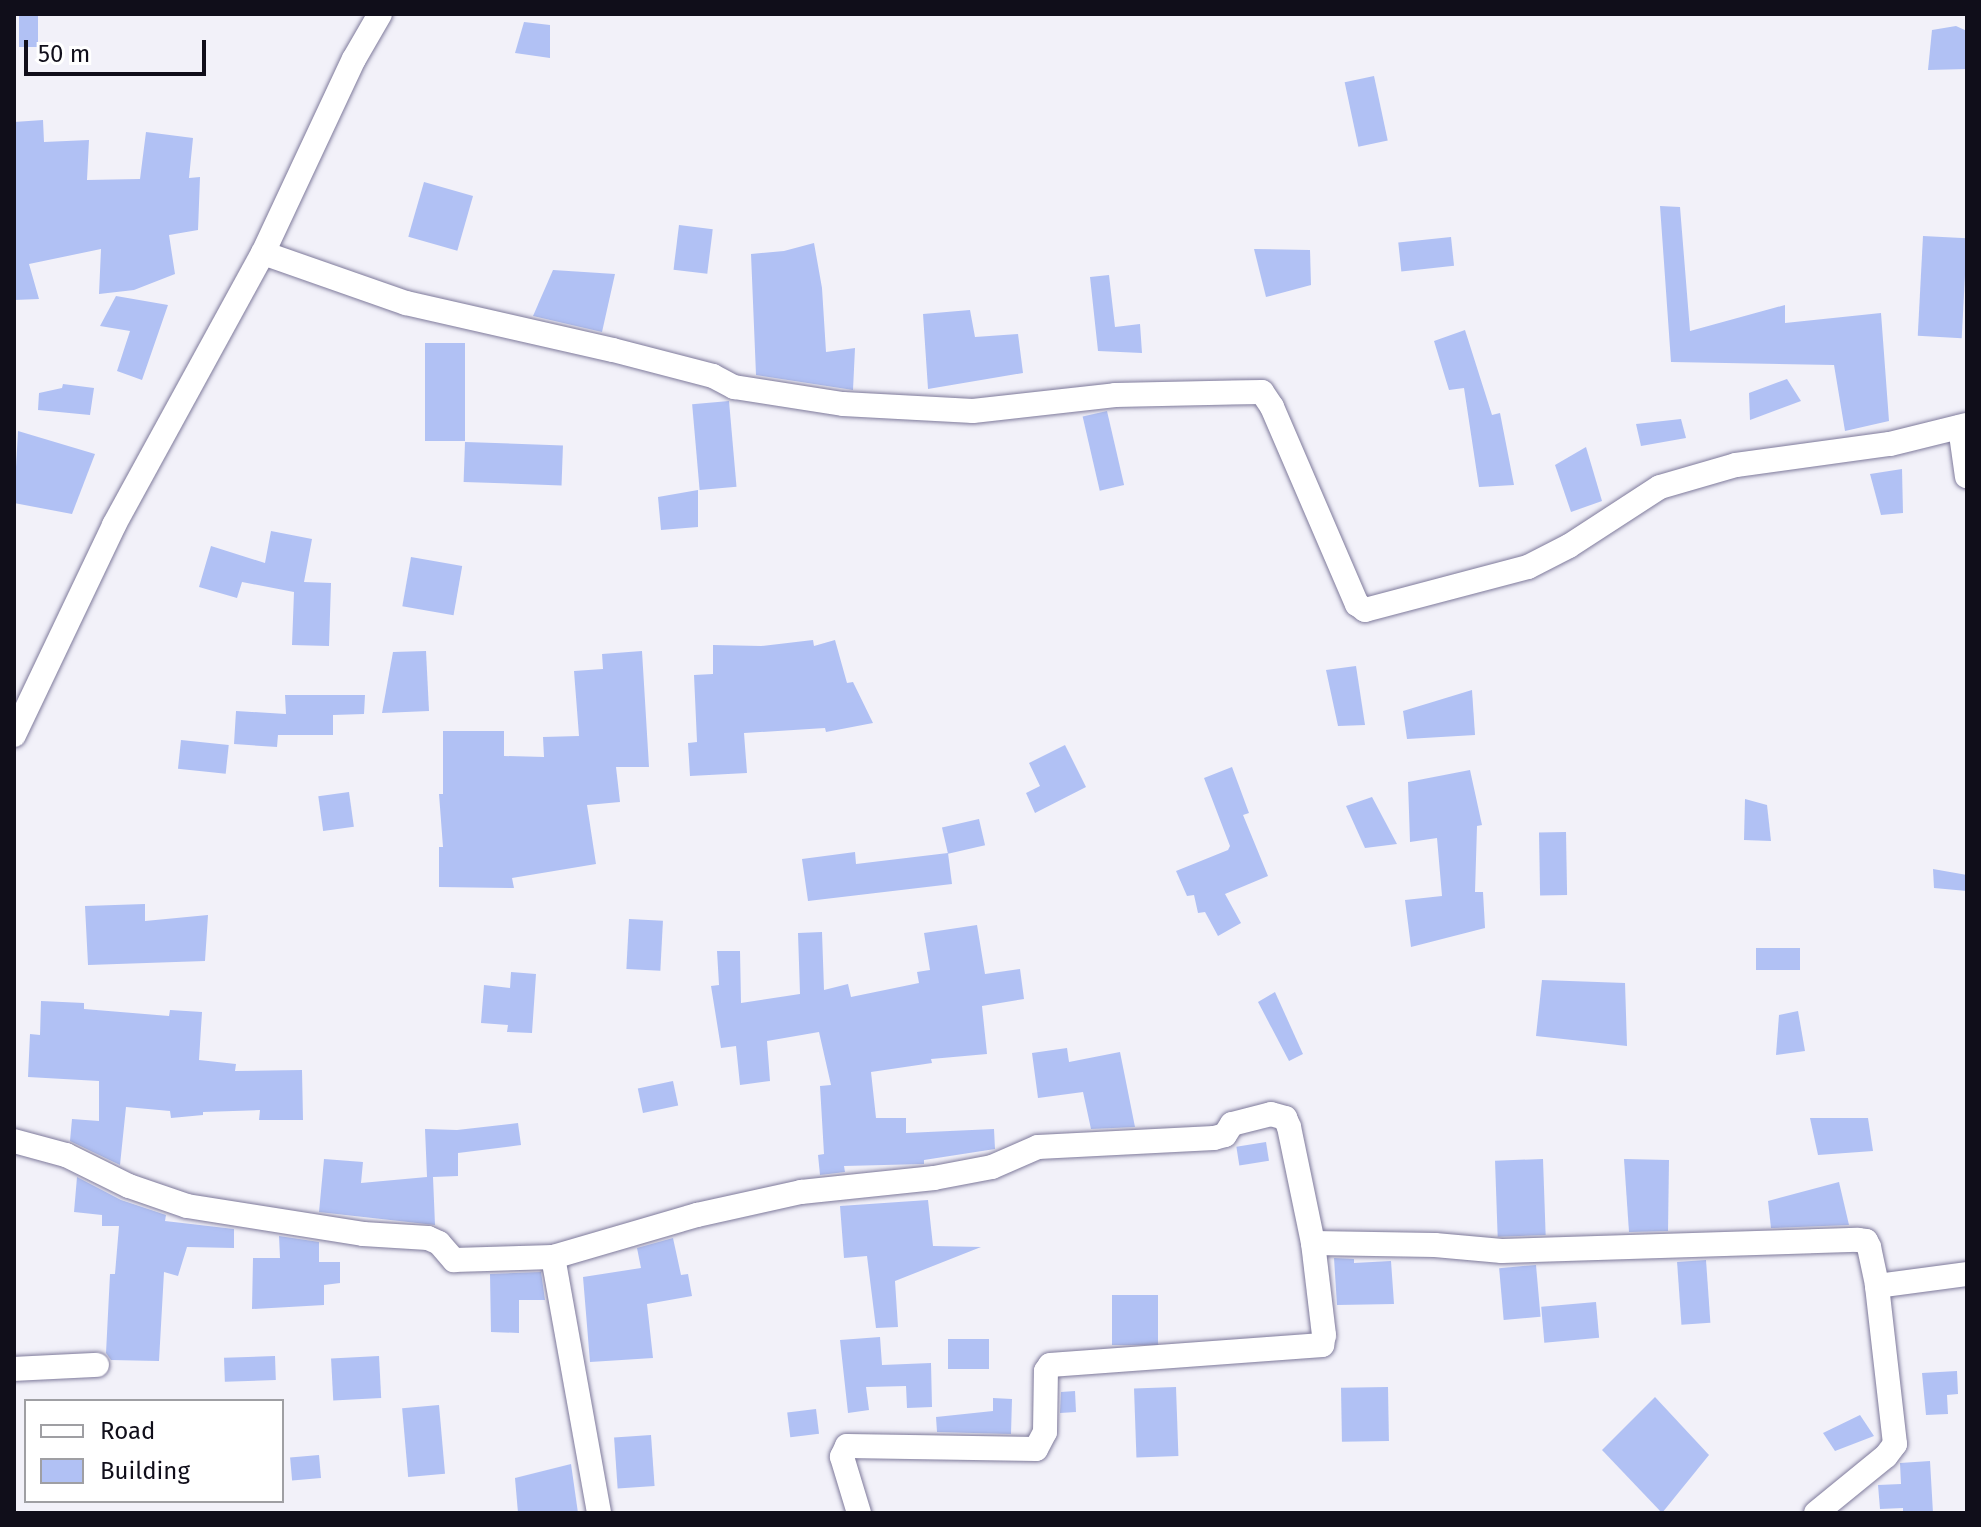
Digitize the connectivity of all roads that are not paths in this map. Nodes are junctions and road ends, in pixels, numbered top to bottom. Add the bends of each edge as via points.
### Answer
1 (380, 14) edge
2 (263, 253) junction
3 (1964, 426) edge
4 (1967, 477) edge
5 (14, 735) edge
6 (14, 1141) edge
7 (1313, 1243) junction
8 (553, 1257) junction
9 (1967, 1274) edge
10 (1877, 1286) junction
11 (97, 1365) dead end
12 (14, 1369) edge
13 (599, 1513) edge
14 (859, 1513) edge
15 (1816, 1513) edge

1 - 2 street
2 - 3 street via 406,303 627,353 713,376 734,387 843,404 973,411 1115,395 1262,392 1357,604 1365,610 1528,567 1660,487 1736,465 1890,444
2 - 5 street via 114,525
3 - 4 street
6 - 8 street via 66,1155 129,1186 187,1206 363,1234 428,1238 454,1260
7 - 8 street via 1289,1127 1285,1118 1271,1114 1232,1124 1225,1135 1214,1138 1038,1147 992,1167 801,1192 697,1215
7 - 10 street via 1502,1251 1858,1240 1869,1247
7 - 14 street via 1322,1345 1050,1365 1045,1432 1036,1449 847,1446 842,1457
8 - 13 street
9 - 10 street
10 - 15 street via 1895,1444
11 - 12 street

